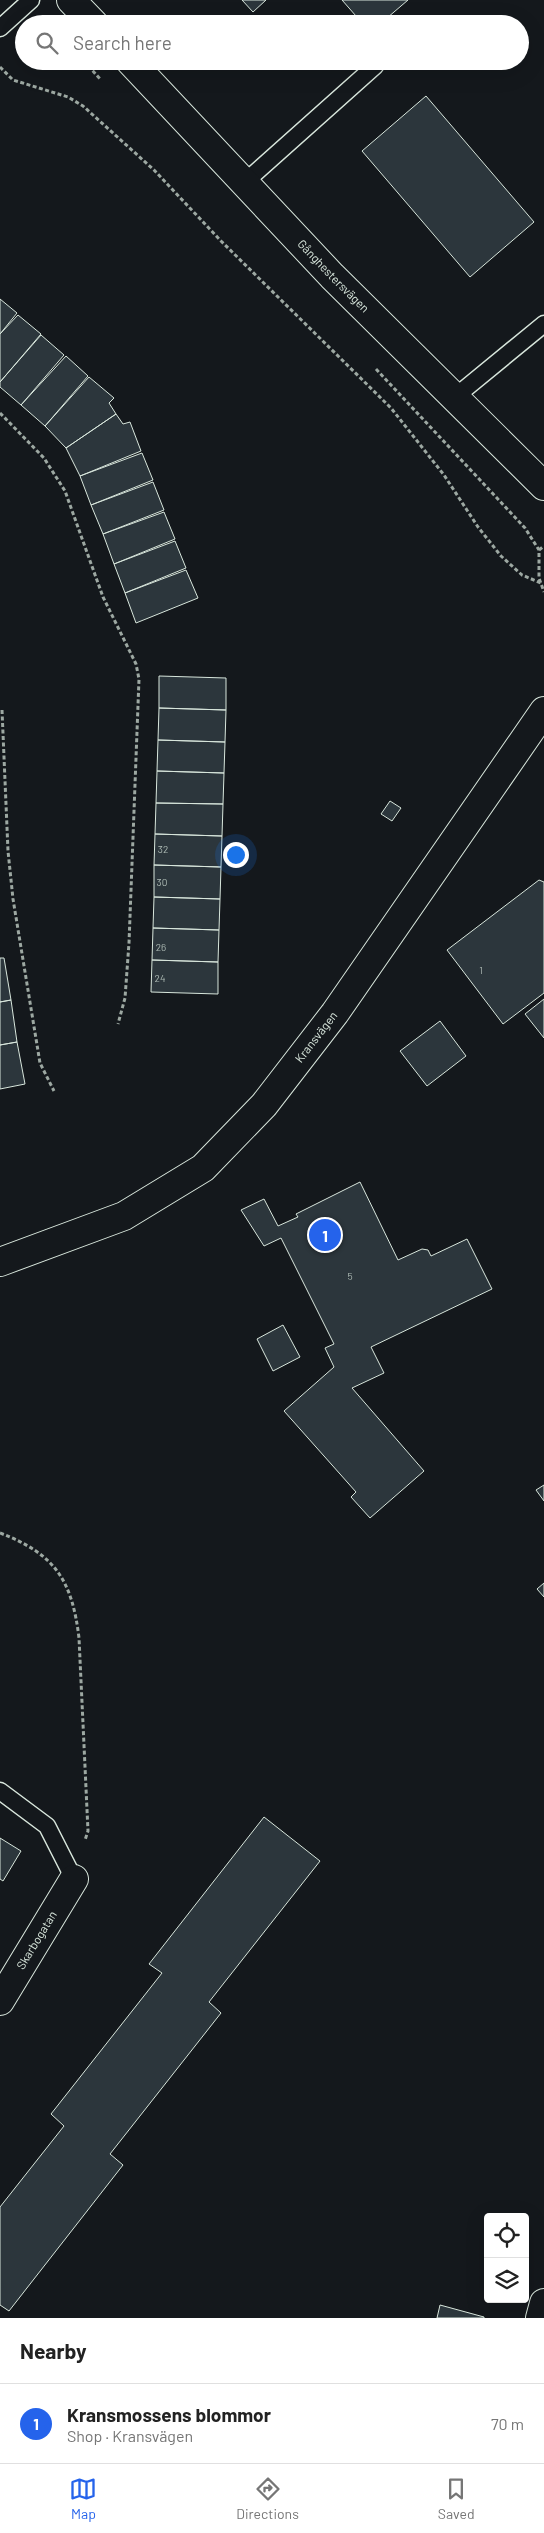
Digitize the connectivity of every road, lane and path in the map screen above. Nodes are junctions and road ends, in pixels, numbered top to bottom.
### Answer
1 (31, 0) edge
2 (71, 0) edge
3 (85, 15) edge
4 (0, 28) edge
5 (0, 67) edge
6 (139, 70) edge
7 (371, 70) edge
8 (245, 182) junction
9 (544, 324) edge
10 (455, 397) junction
11 (0, 413) edge
12 (544, 486) edge
13 (544, 546) edge
14 (539, 550) dead end
15 (541, 584) dead end
16 (2, 710) dead end
17 (544, 711) edge
18 (118, 1024) dead end
19 (54, 1091) dead end
20 (0, 1262) edge
21 (0, 1534) edge
22 (0, 1791) edge
23 (74, 1879) junction
24 (0, 2001) edge
25 (544, 2303) edge
26 (540, 2318) edge

1 - 4 lane
2 - 3 street
5 - 15 path
6 - 8 street, Gånghestersvägen
7 - 8 lane
8 - 10 street, Gånghestersvägen
9 - 10 lane
10 - 12 street, Gånghestersvägen
11 - 18 path
13 - 14 path
16 - 19 path
17 - 20 street, Kransvägen
21 - 23 path
22 - 23 lane
23 - 24 street, Skarbogatan
25 - 26 street

